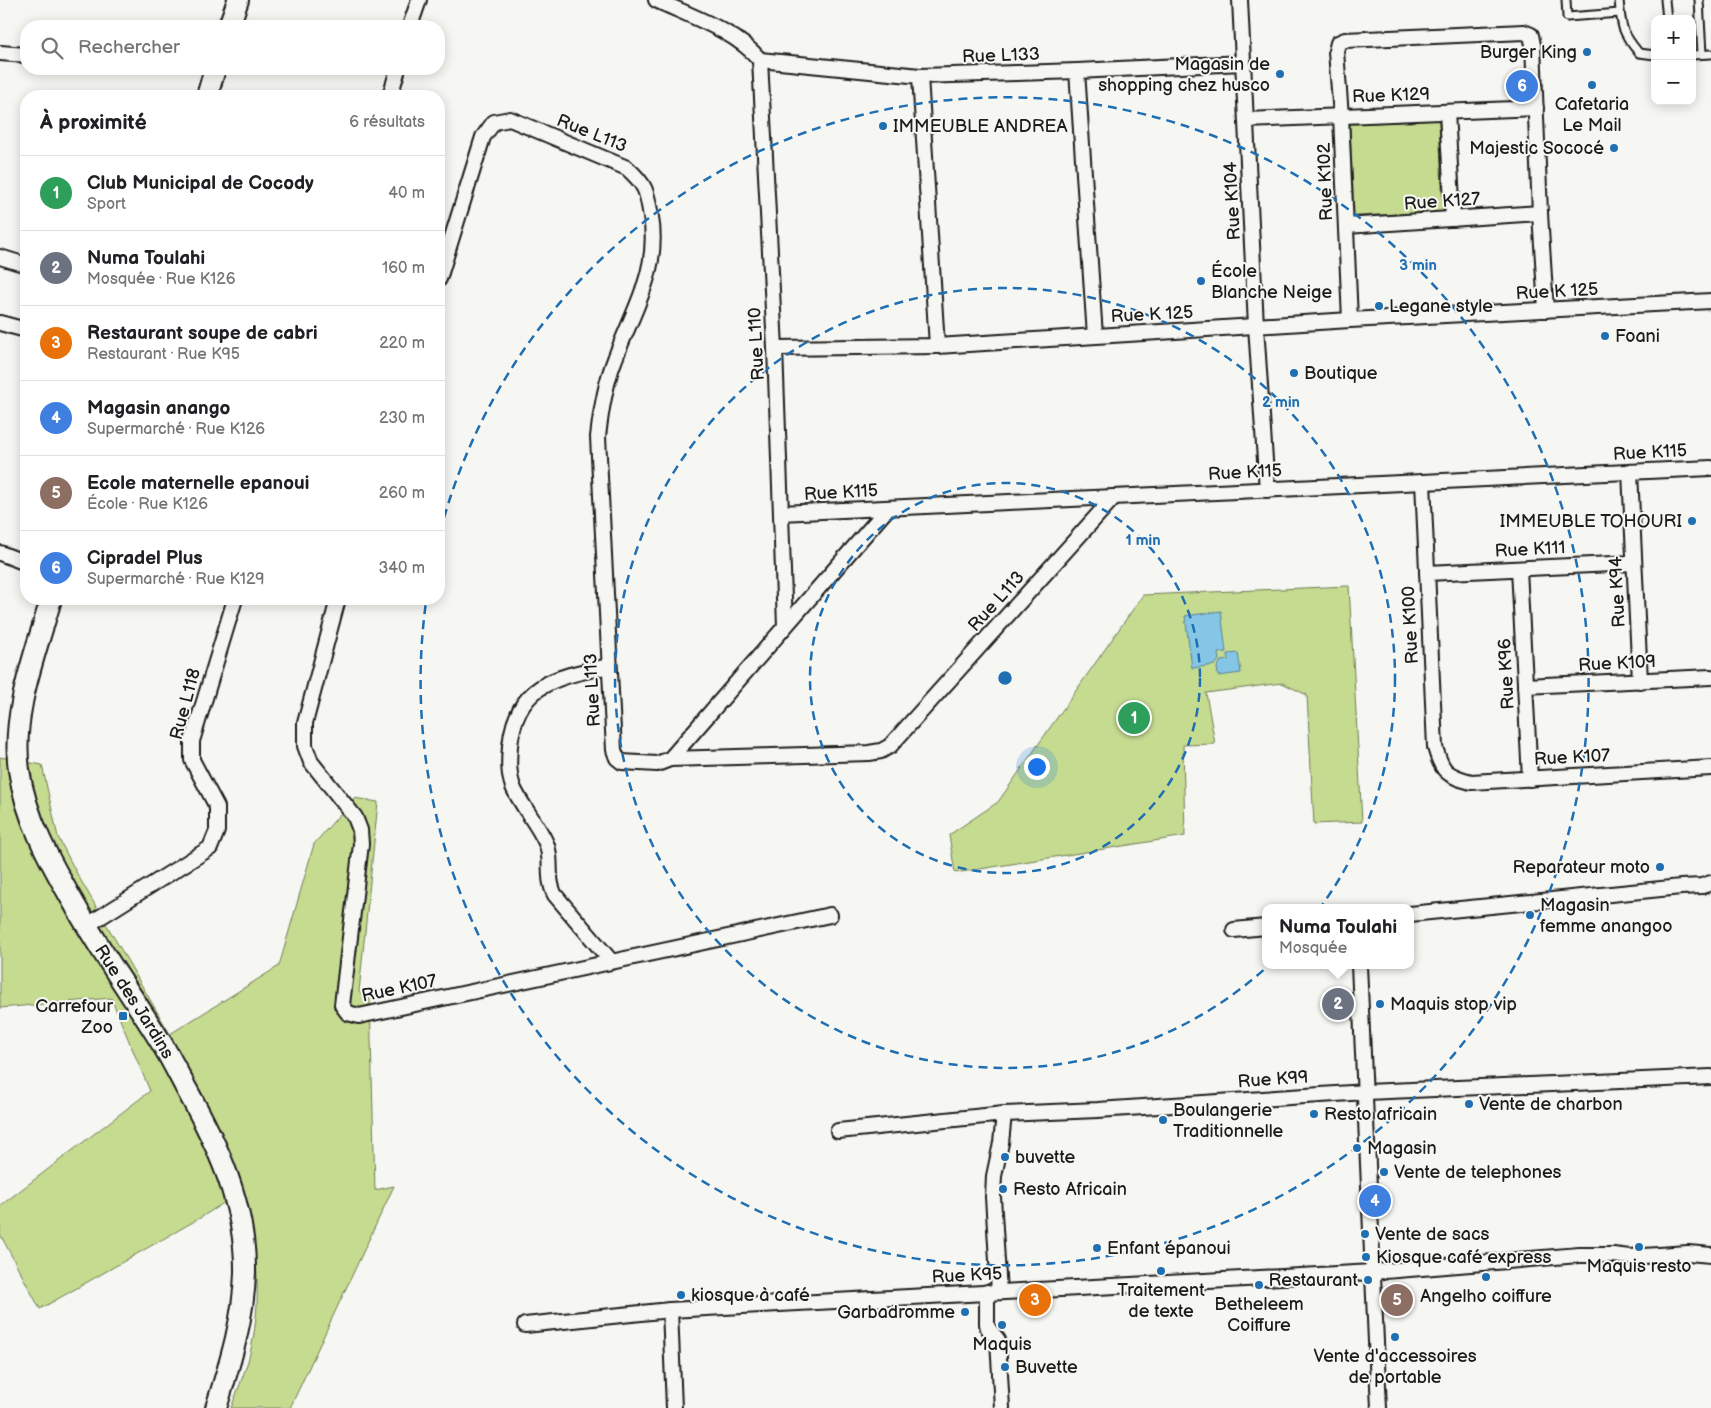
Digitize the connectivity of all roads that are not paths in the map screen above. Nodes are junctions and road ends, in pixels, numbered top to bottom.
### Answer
1 (238, 0) edge
2 (419, 0) edge
3 (656, 0) edge
4 (1240, 0) edge
5 (1566, 0) edge
6 (1619, 0) edge
7 (1665, 0) edge
8 (1699, 0) edge
9 (1620, 13) junction
10 (1667, 15) edge
11 (231, 20) edge
12 (412, 20) edge
13 (0, 53) edge
14 (1651, 54) edge
15 (1702, 54) junction
16 (1711, 54) edge
17 (20, 55) edge
18 (1696, 55) edge
19 (760, 60) junction
20 (1243, 63) junction
21 (1077, 71) junction
22 (213, 75) edge
23 (396, 75) edge
24 (920, 76) junction
25 (209, 90) edge
26 (392, 90) edge
27 (1536, 108) junction
28 (1447, 112) junction
29 (1341, 116) junction
30 (1246, 120) junction
31 (1540, 213) junction
32 (1453, 219) junction
33 (1346, 226) junction
34 (0, 257) edge
35 (445, 260) edge
36 (20, 263) edge
37 (1711, 302) edge
38 (1546, 310) junction
39 (1350, 320) junction
40 (0, 323) edge
41 (1256, 326) junction
42 (20, 328) edge
43 (1096, 336) junction
44 (937, 346) junction
45 (775, 348) junction
46 (1711, 468) edge
47 (1630, 472) junction
48 (1423, 482) junction
49 (1267, 490) junction
50 (1114, 497) junction
51 (888, 508) junction
52 (781, 513) junction
53 (0, 554) edge
54 (20, 561) edge
55 (1634, 563) junction
56 (1519, 568) junction
57 (1427, 573) junction
58 (49, 605) edge
59 (234, 605) edge
60 (336, 605) edge
61 (785, 626) junction
62 (609, 666) junction
63 (1711, 677) edge
64 (1640, 681) junction
65 (1525, 686) junction
66 (670, 759) junction
67 (1440, 765) joint
68 (1711, 768) edge
69 (1530, 778) junction
70 (1711, 883) edge
71 (1414, 914) edge
72 (830, 915) dead end
73 (86, 926) junction
74 (1262, 927) edge
75 (1234, 930) dead end
76 (611, 961) junction
77 (1359, 969) edge
78 (1711, 1077) edge
79 (1366, 1092) junction
80 (1004, 1114) junction
81 (838, 1131) dead end
82 (1711, 1255) edge
83 (1373, 1272) junction
84 (993, 1292) junction
85 (670, 1310) junction
86 (526, 1325) dead end
87 (216, 1408) edge
88 (674, 1408) edge
89 (1002, 1408) edge
90 (1380, 1408) edge

1 - 11 main road
2 - 12 street
3 - 19 street
4 - 20 street, Rue K104
5 - 9 lane
6 - 9 lane
7 - 10 lane
8 - 15 lane
9 - 14 lane
13 - 17 street
15 - 16 lane
15 - 18 lane
19 - 24 street, Rue L133
19 - 45 street, Rue L110
20 - 21 street, Rue L133
20 - 30 street, Rue K104
21 - 24 street, Rue L133
21 - 43 street
22 - 25 main road
23 - 26 street
24 - 44 street
27 - 28 street, Rue K129
27 - 29 street, Rue K102
27 - 31 street
28 - 29 street, Rue K129
28 - 32 street
29 - 30 street, Rue K129
29 - 33 street, Rue K102
30 - 41 street, Rue K104
31 - 32 street, Rue K127
31 - 38 street
32 - 33 street, Rue K127
33 - 39 street, Rue K102
34 - 36 street
35 - 62 street, Rue L113
37 - 38 street, Rue K 125
38 - 39 street, Rue K 125
39 - 41 street, Rue K 125
40 - 42 street
41 - 43 street, Rue K 125
41 - 49 street, Rue K104
43 - 44 street, Rue K 125
44 - 45 street, Rue K 125
45 - 52 street, Rue L110
46 - 47 street, Rue K115
47 - 48 street, Rue K115
47 - 55 street, Rue K94
48 - 49 street, Rue K115
48 - 57 street, Rue K100
49 - 50 street, Rue K115
50 - 51 street, Rue K115
50 - 66 street, Rue L113
51 - 52 street, Rue K115
51 - 61 street
52 - 61 street, Rue L110
53 - 54 street
55 - 56 street, Rue K111
55 - 64 street, Rue K94
56 - 57 street, Rue K111
56 - 65 street, Rue K96
57 - 67 street, Rue K100
58 - 73 main road, Rue des Jardins
59 - 73 street, Rue L118
60 - 76 street, Rue K107
61 - 66 street
62 - 66 street, Rue L113
62 - 76 street
63 - 64 street, Rue K109
64 - 65 street, Rue K109
65 - 69 street, Rue K96
67 - 69 street, Rue K107
68 - 69 street, Rue K107
70 - 71 street
72 - 76 street, Rue K107
73 - 87 main road, Rue des Jardins
74 - 75 street
77 - 79 street
78 - 79 street, Rue K99
79 - 80 street, Rue K99
79 - 83 street
80 - 81 street, Rue K99
80 - 84 street
82 - 83 street, Rue K95
83 - 84 street, Rue K95
83 - 90 street
84 - 85 street, Rue K95
84 - 89 street
85 - 86 street, Rue K95
85 - 88 street

